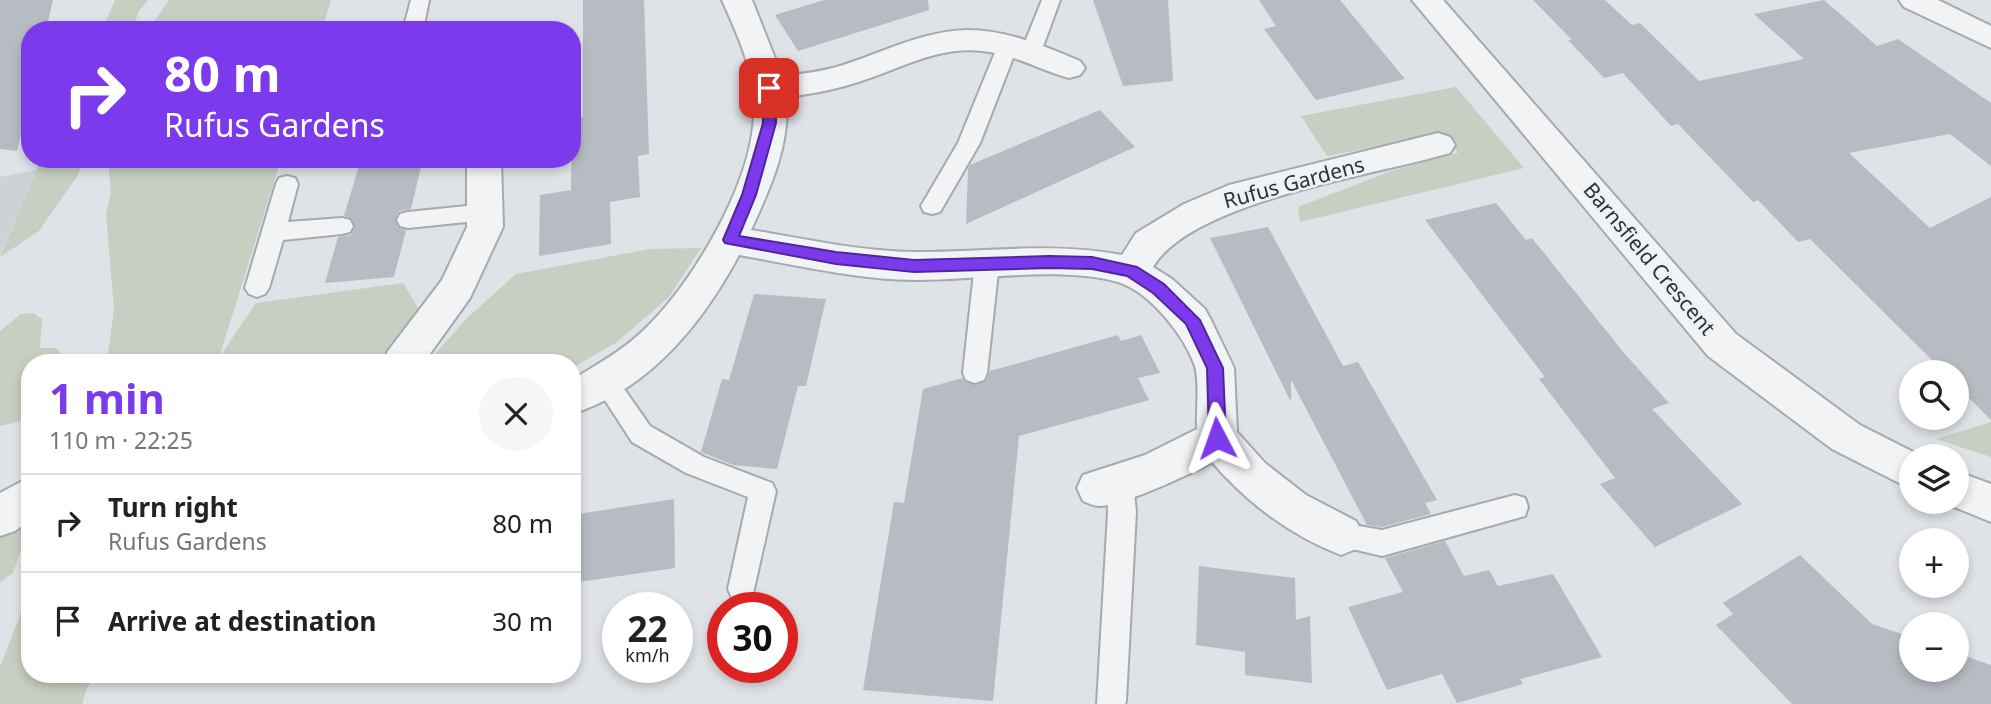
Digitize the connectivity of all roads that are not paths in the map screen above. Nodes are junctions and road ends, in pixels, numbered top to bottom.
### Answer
1 (420, 0) edge
2 (737, 0) edge
3 (1051, 0) edge
4 (1427, 0) edge
5 (1914, 0) edge
6 (415, 21) edge
7 (1991, 38) edge
8 (1020, 49) junction
9 (1069, 68) dead end
10 (769, 88) junction
11 (1438, 145) dead end
12 (484, 168) edge
13 (288, 184) dead end
14 (933, 206) dead end
15 (485, 212) junction
16 (408, 220) dead end
17 (342, 226) dead end
18 (274, 232) junction
19 (730, 240) junction
20 (987, 263) junction
21 (1131, 271) junction
22 (257, 288) dead end
23 (408, 354) edge
24 (975, 373) dead end
25 (588, 389) edge
26 (1217, 438) junction
27 (1899, 465) edge
28 (1109, 485) joint
29 (1969, 494) edge
30 (1991, 503) edge
31 (1515, 507) dead end
32 (1341, 534) joint
33 (742, 589) dead end
34 (1111, 701) dead end

1 - 6 lane
2 - 10 street
3 - 8 lane
4 - 27 street, Barnsfield Crescent
5 - 7 street
8 - 9 street
8 - 10 street
8 - 14 lane
10 - 19 street
11 - 21 street, Rufus Gardens
12 - 15 street
13 - 18 lane
15 - 16 lane
15 - 23 street
17 - 18 lane
18 - 22 lane
19 - 20 street
19 - 25 street
20 - 21 street
20 - 24 lane
21 - 26 street
25 - 33 lane
26 - 28 street
26 - 32 street
28 - 34 lane
29 - 30 street
31 - 32 lane

